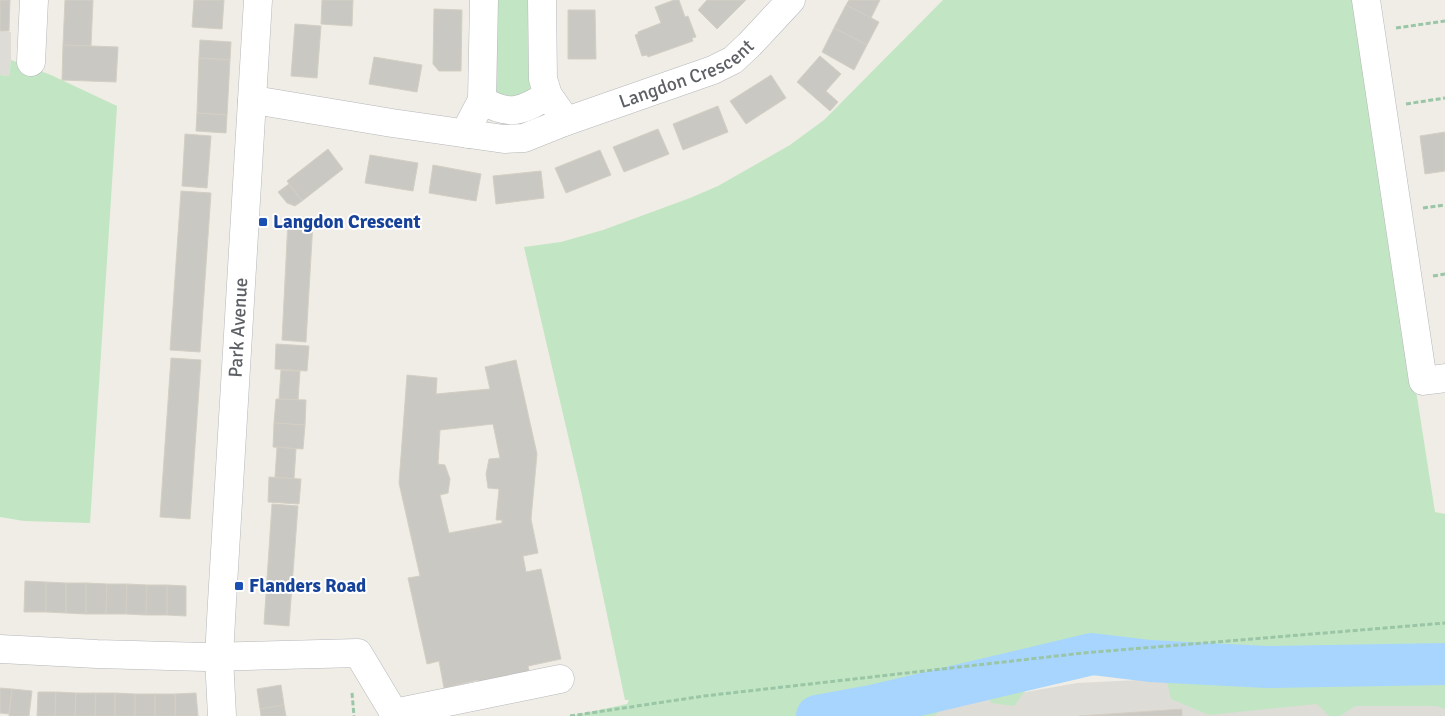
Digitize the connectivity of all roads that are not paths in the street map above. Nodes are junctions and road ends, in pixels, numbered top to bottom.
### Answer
1 (34, 0) edge
2 (258, 0) edge
3 (484, 0) edge
4 (542, 0) edge
5 (791, 0) edge
6 (1366, 0) edge
7 (31, 62) dead end
8 (548, 95) junction
9 (482, 100) junction
10 (252, 101) junction
11 (564, 122) junction
12 (468, 134) junction
13 (1445, 378) edge
14 (0, 649) edge
15 (220, 657) junction
16 (560, 679) dead end
17 (222, 716) edge

1 - 7 street
2 - 10 street, Park Avenue
3 - 9 street
4 - 8 street
5 - 11 street, Langdon Crescent
6 - 13 street
8 - 9 street
8 - 11 street
9 - 12 street
10 - 12 street, Langdon Crescent
10 - 15 street, Park Avenue
11 - 12 street, Langdon Crescent
14 - 15 street
15 - 16 street
15 - 17 street, Park Avenue

